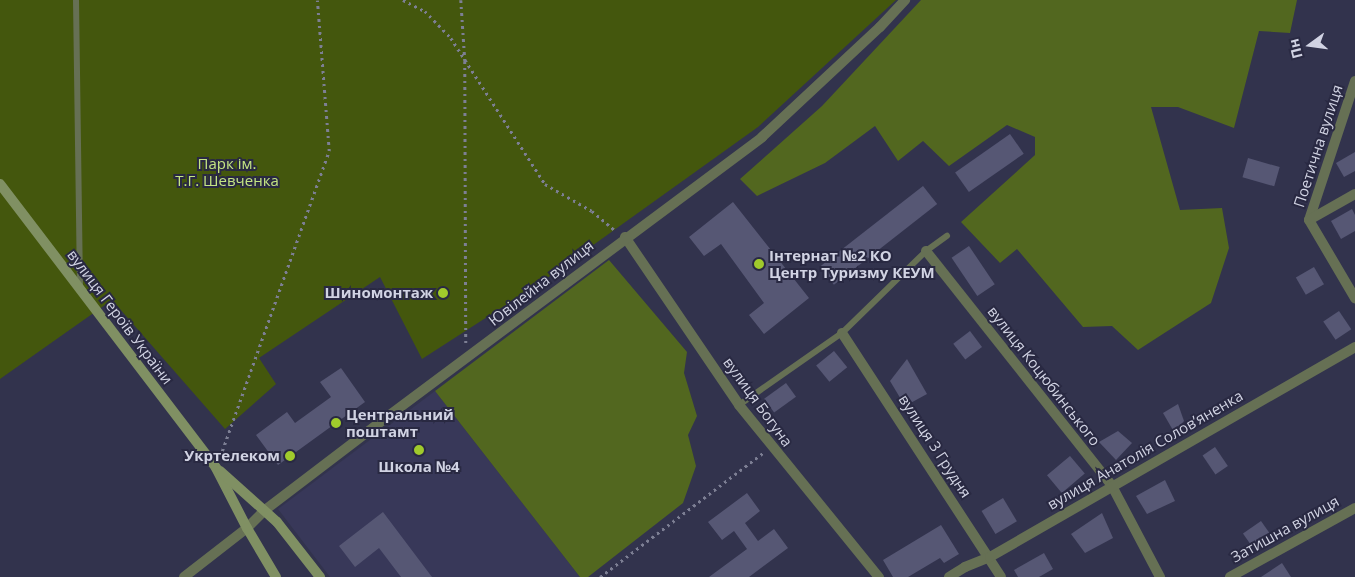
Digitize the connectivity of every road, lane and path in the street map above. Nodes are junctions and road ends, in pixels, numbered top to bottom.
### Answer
1 (76, 0) edge
2 (317, 0) edge
3 (403, 0) edge
4 (461, 0) edge
5 (905, 0) edge
6 (466, 61) junction
7 (1355, 81) edge
8 (0, 184) edge
9 (1355, 194) edge
10 (1309, 220) junction
11 (947, 236) dead end
12 (625, 238) junction
13 (926, 251) junction
14 (80, 288) junction
15 (1355, 298) edge
16 (842, 332) junction
17 (1355, 347) edge
18 (466, 358) junction
19 (740, 405) junction
20 (771, 447) junction
21 (216, 468) junction
22 (1112, 486) junction
23 (1355, 508) edge
24 (265, 510) junction
25 (247, 528) junction
26 (990, 557) junction
27 (184, 577) edge
28 (276, 577) edge
29 (320, 577) edge
30 (600, 577) edge
31 (879, 577) edge
32 (949, 577) edge
33 (1002, 577) edge
34 (1160, 577) edge
35 (1230, 577) edge

1 - 14 lane
2 - 21 path
3 - 6 path
4 - 6 path
5 - 12 street, Ювілейна вулиця
6 - 12 path
6 - 18 path
7 - 10 street, Поетична вулиця
8 - 14 main road, вулиця Героїв України
9 - 10 street
10 - 15 street, Поетична вулиця
11 - 13 lane
12 - 18 street, Ювілейна вулиця
12 - 19 street, вулиця Богуна
13 - 16 lane
13 - 22 street, вулиця Коцюбинського
14 - 21 main road, вулиця Героїв України
16 - 19 lane
16 - 26 street, вулиця 3 Грудня
17 - 22 street, вулиця Анатолія Соловʼяненка
18 - 24 street, Ювілейна вулиця
19 - 20 street, вулиця Богуна
20 - 30 path
20 - 31 street, вулиця Богуна
21 - 24 main road, вулиця Героїв України
21 - 25 main road, вулиця Героїв України
22 - 26 street, вулиця Анатолія Соловʼяненка
22 - 34 street, вулиця Коцюбинського
23 - 35 street, Затишна вулиця
24 - 25 street, Ювілейна вулиця
24 - 29 main road, вулиця Героїв України
25 - 27 street, Ювілейна вулиця
25 - 28 main road, вулиця Героїв України
26 - 32 street, вулиця Анатолія Соловʼяненка
26 - 33 street, вулиця 3 Грудня

